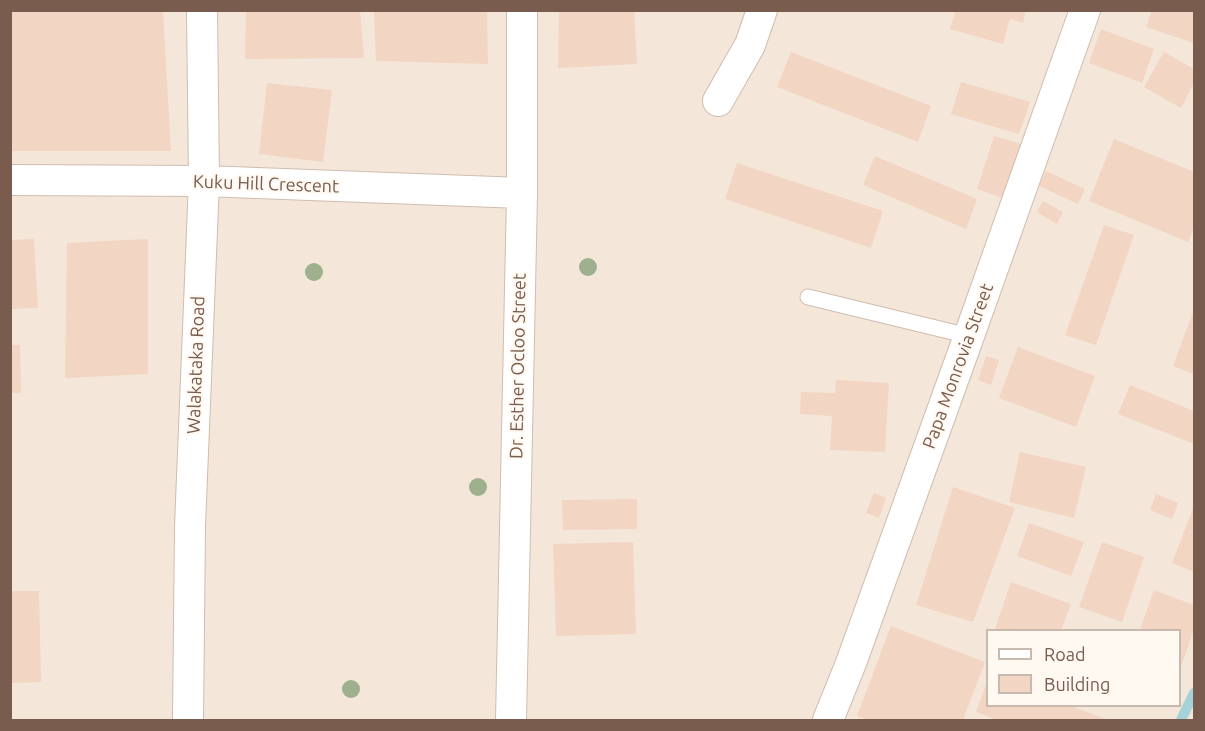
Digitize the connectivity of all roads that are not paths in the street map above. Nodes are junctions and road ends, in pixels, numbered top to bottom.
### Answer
1 (202, 10) edge
2 (522, 10) edge
3 (762, 10) edge
4 (1084, 10) edge
5 (718, 101) dead end
6 (10, 180) edge
7 (204, 181) junction
8 (522, 192) junction
9 (808, 297) dead end
10 (969, 336) junction
11 (188, 720) edge
12 (511, 720) edge
13 (828, 720) edge

1 - 7 street, Walakataka Road
2 - 8 street, Dr. Esther Ocloo Street
3 - 5 street
4 - 10 street, Papa Monrovia Street
6 - 7 street, Kuku Hill Crescent
7 - 8 street, Kuku Hill Crescent
7 - 11 street, Walakataka Road
8 - 12 street, Dr. Esther Ocloo Street
9 - 10 lane
10 - 13 street, Papa Monrovia Street

